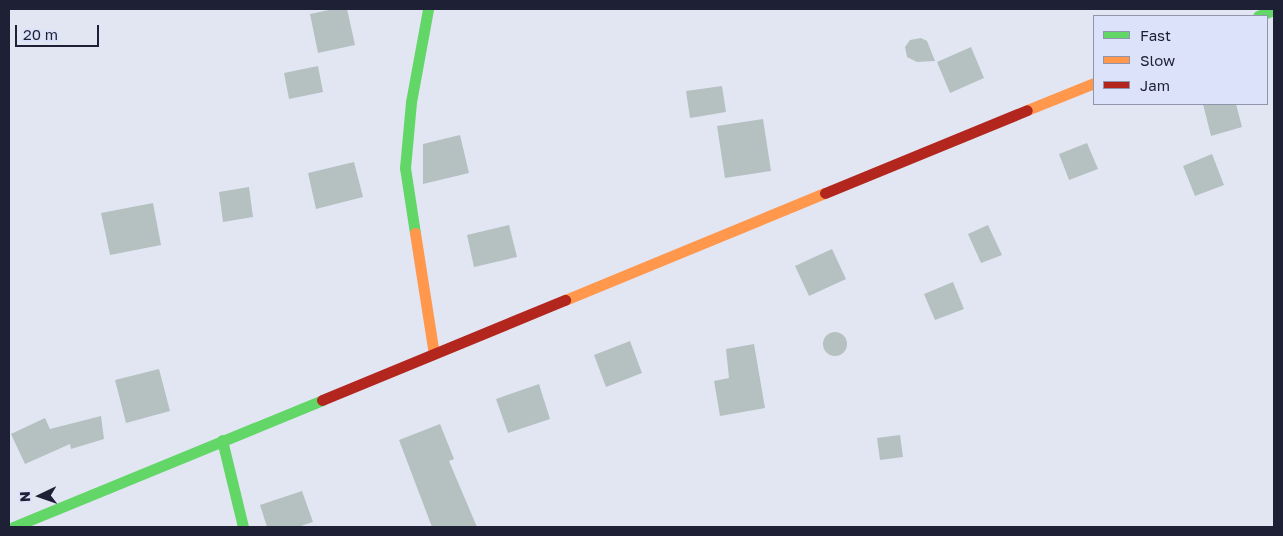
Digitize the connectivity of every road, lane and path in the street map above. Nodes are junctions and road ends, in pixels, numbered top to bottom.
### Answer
1 (428, 9) edge
2 (1274, 10) edge
3 (1261, 15) edge
4 (1093, 83) edge
5 (434, 354) junction
6 (222, 440) junction
7 (13, 527) edge
8 (244, 527) edge

1 - 5 main road
2 - 3 main road
4 - 5 main road
5 - 6 main road
6 - 7 main road
6 - 8 main road

